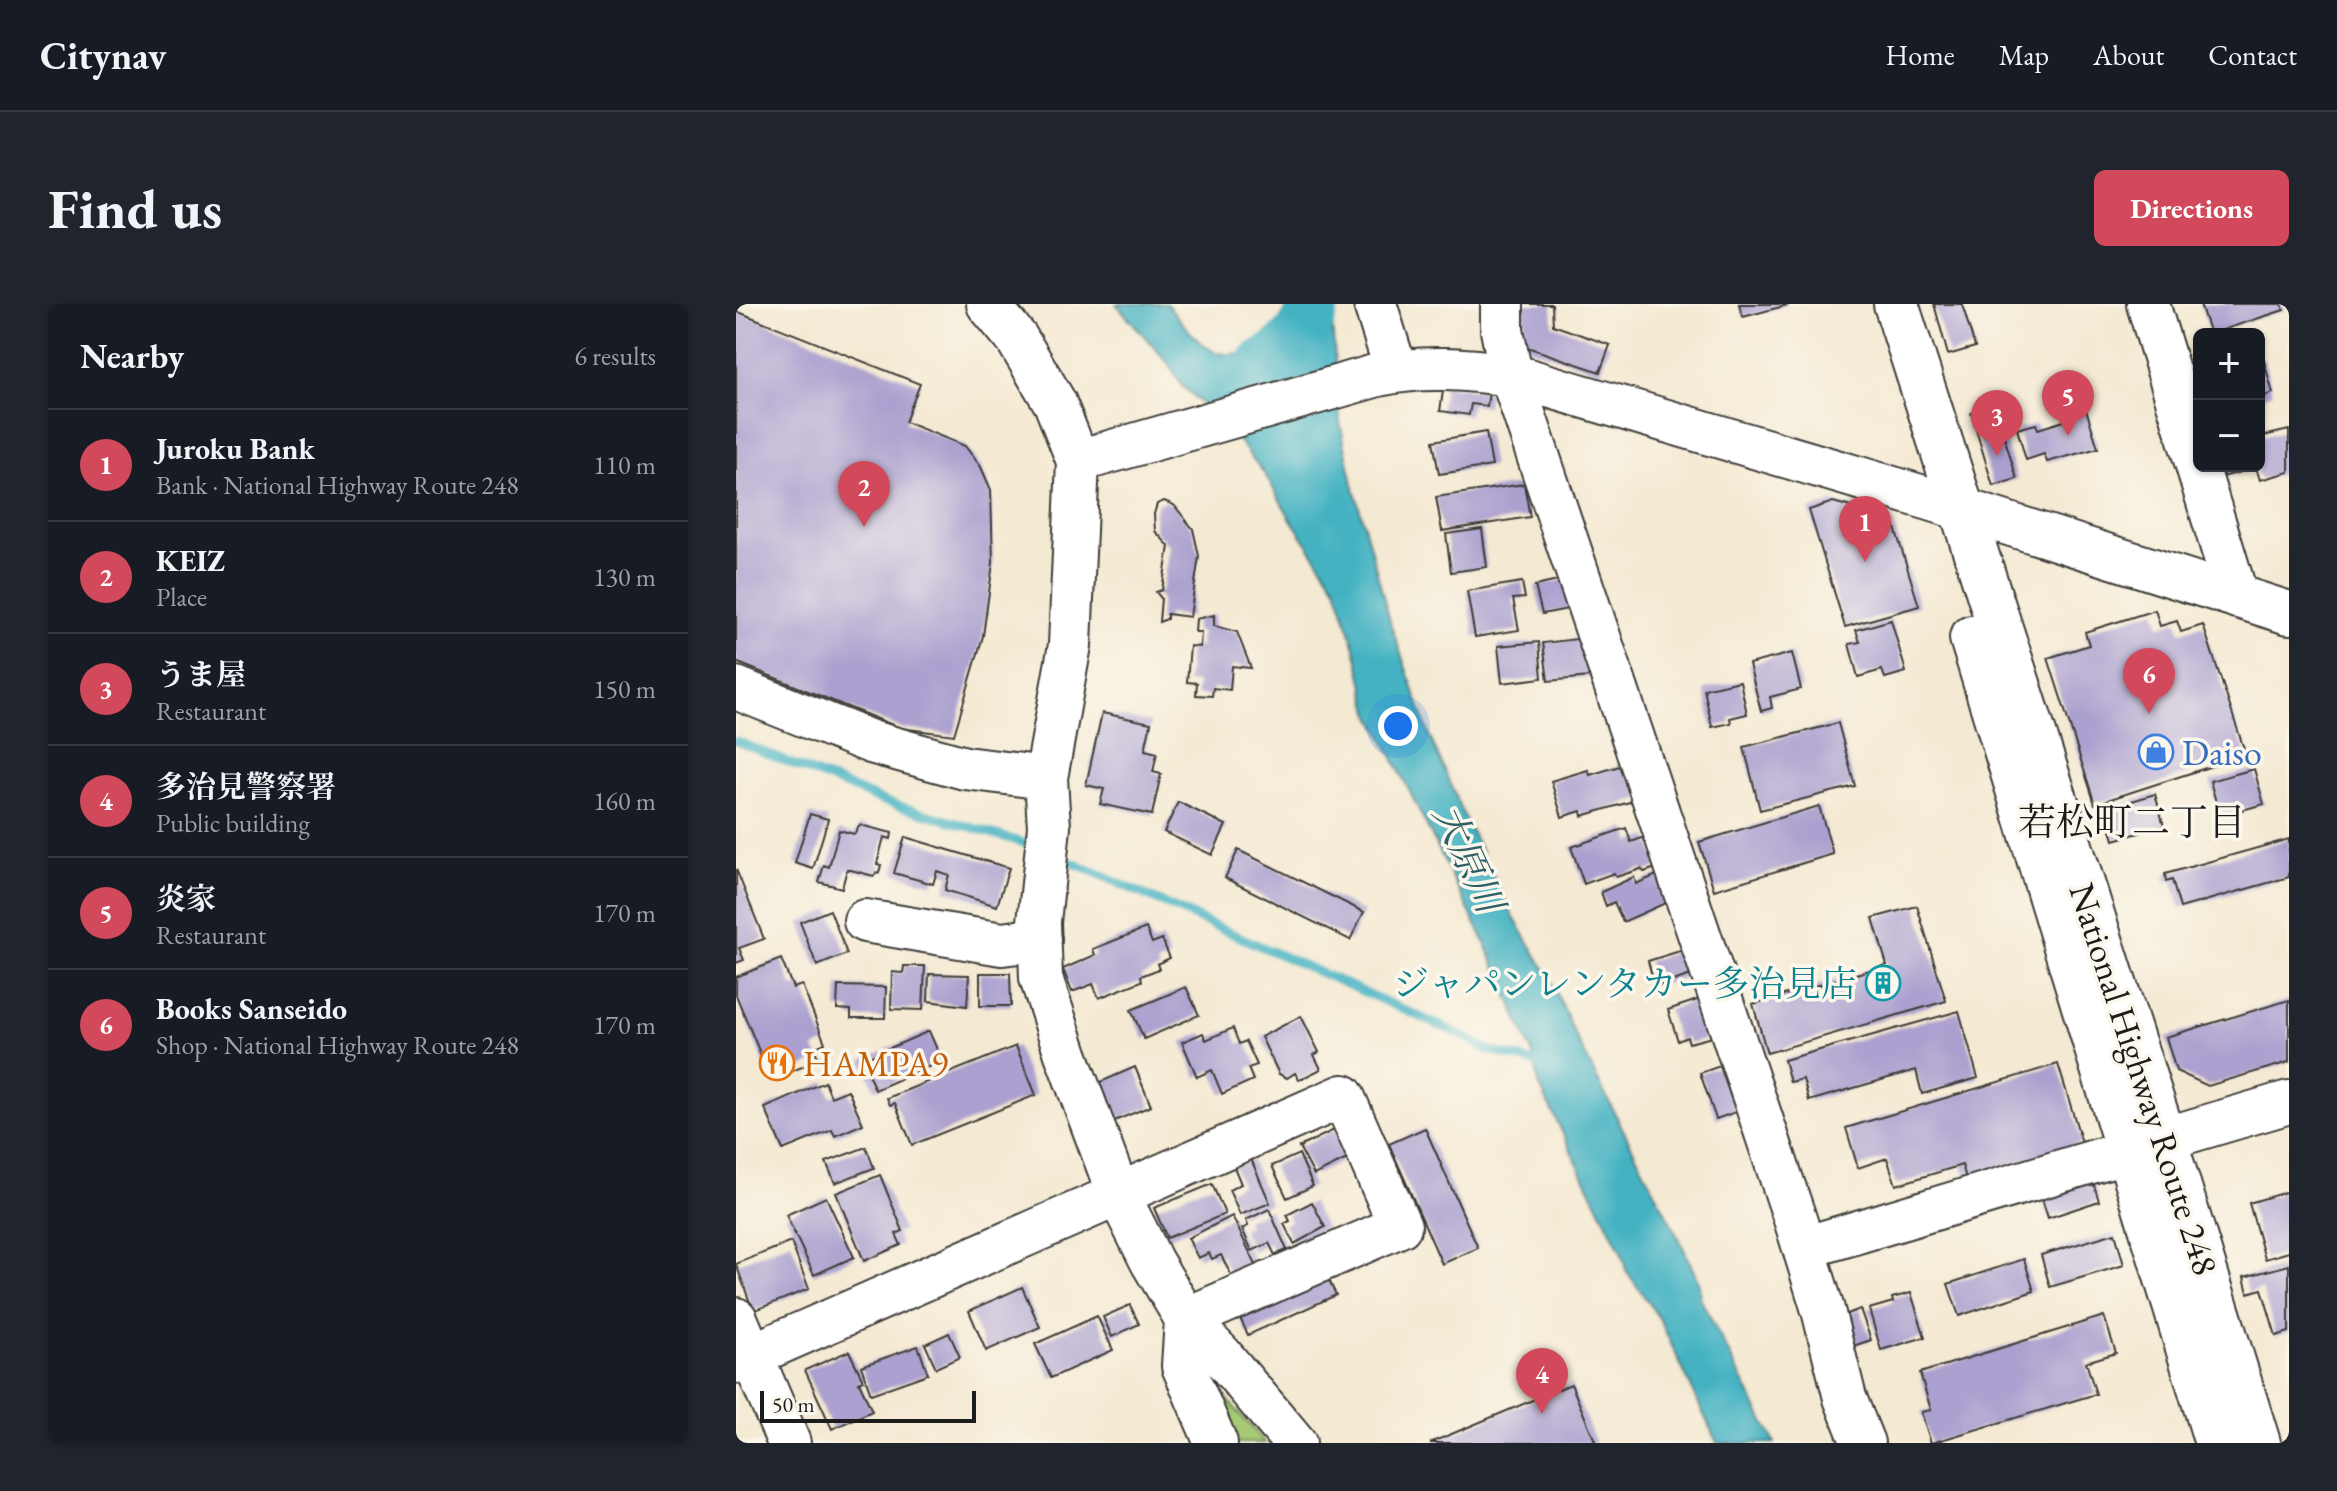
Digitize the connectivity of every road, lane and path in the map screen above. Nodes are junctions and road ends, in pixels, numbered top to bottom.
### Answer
1 (988, 304) edge
2 (1375, 304) edge
3 (1502, 304) edge
4 (1867, 304) edge
5 (1896, 304) edge
6 (2148, 304) edge
7 (1387, 373) junction
8 (1511, 375) junction
9 (1078, 461) junction
10 (1946, 504) junction
11 (2237, 597) junction
12 (2289, 613) edge
13 (736, 688) edge
14 (1046, 778) junction
15 (865, 921) dead end
16 (1040, 939) junction
17 (2289, 1102) edge
18 (2146, 1145) junction
19 (1119, 1196) junction
20 (1804, 1248) junction
21 (1186, 1319) junction
22 (741, 1345) edge
23 (789, 1443) edge
24 (1216, 1443) edge
25 (1295, 1443) edge
26 (1863, 1443) edge
27 (2217, 1443) edge
28 (2258, 1443) edge

1 - 9 street
2 - 7 street
3 - 8 street
4 - 10 highway, National Highway Route 248
5 - 10 highway, National Highway Route 248
6 - 11 street
7 - 8 street
7 - 9 street
8 - 10 street
8 - 20 street
9 - 14 street
10 - 11 street
10 - 18 highway, National Highway Route 248
11 - 12 street
13 - 14 street
14 - 16 street
15 - 16 street
16 - 19 street
17 - 18 street
18 - 20 street
18 - 27 highway, National Highway Route 248
18 - 28 highway, National Highway Route 248
19 - 21 street
19 - 21 street
19 - 22 street
20 - 26 street
21 - 24 street
21 - 25 street
22 - 23 street

